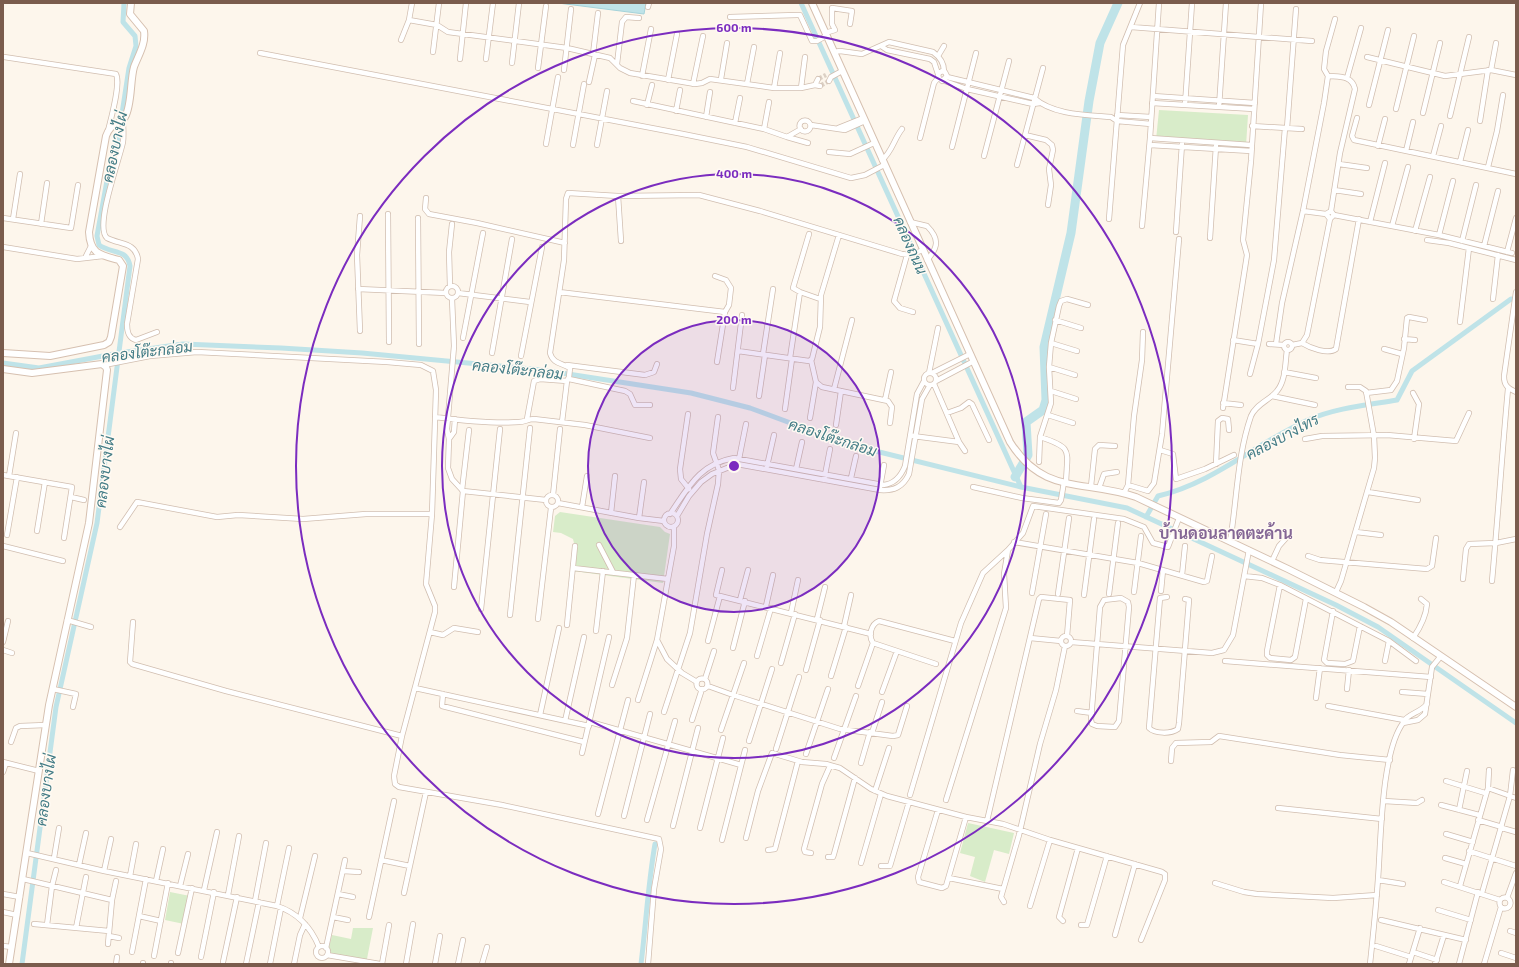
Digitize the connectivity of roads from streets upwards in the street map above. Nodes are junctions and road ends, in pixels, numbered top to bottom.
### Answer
1 (131, 3) edge
2 (412, 3) edge
3 (439, 3) edge
4 (466, 3) edge
5 (493, 3) edge
6 (519, 3) edge
7 (812, 3) edge
8 (834, 3) edge
9 (1140, 3) edge
10 (1159, 3) edge
11 (1192, 3) edge
12 (1226, 3) edge
13 (1261, 3) edge
14 (546, 6) dead end
15 (832, 8) junction
16 (571, 9) dead end
17 (1296, 9) dead end
18 (598, 13) dead end
19 (730, 17) dead end
20 (639, 18) dead end
21 (1335, 19) dead end
22 (409, 20) junction
23 (850, 24) dead end
24 (437, 25) junction
25 (1131, 27) junction
26 (1361, 28) dead end
27 (651, 29) dead end
28 (1157, 29) junction
29 (1388, 30) dead end
30 (1191, 32) junction
31 (463, 34) junction
32 (677, 34) dead end
33 (1224, 34) junction
34 (825, 35) junction
35 (703, 36) dead end
36 (1414, 36) dead end
37 (488, 37) junction
38 (1259, 37) junction
39 (1469, 37) dead end
40 (401, 40) dead end
41 (1294, 40) junction
42 (515, 41) junction
43 (1312, 41) dead end
44 (541, 43) junction
45 (727, 43) dead end
46 (1440, 43) dead end
47 (1496, 43) dead end
48 (881, 46) junction
49 (944, 46) dead end
50 (754, 47) dead end
51 (567, 48) junction
52 (433, 52) dead end
53 (834, 52) junction
54 (260, 53) dead end
55 (780, 53) dead end
56 (976, 53) dead end
57 (594, 54) junction
58 (938, 56) junction
59 (4, 57) dead end
60 (805, 57) dead end
61 (1367, 57) dead end
62 (460, 59) dead end
63 (486, 59) dead end
64 (1381, 60) junction
65 (1009, 61) dead end
66 (512, 63) dead end
67 (617, 64) junction
68 (1407, 67) junction
69 (538, 68) dead end
70 (1043, 68) dead end
71 (564, 70) dead end
72 (1489, 70) junction
73 (841, 72) junction
74 (1433, 74) junction
75 (1461, 74) junction
76 (1516, 75) edge
77 (642, 76) junction
78 (1328, 76) junction
79 (558, 77) dead end
80 (830, 77) tunnel mouth
81 (941, 78) junction
82 (1348, 78) junction
83 (721, 79) junction
84 (818, 79) tunnel mouth
85 (668, 80) junction
86 (589, 82) dead end
87 (969, 82) junction
88 (584, 84) dead end
89 (693, 84) junction
90 (747, 84) junction
91 (652, 85) dead end
92 (774, 88) junction
93 (801, 88) junction
94 (967, 89) junction
95 (680, 90) dead end
96 (1002, 90) junction
97 (607, 91) dead end
98 (710, 92) dead end
99 (1502, 94) dead end
100 (1000, 96) junction
101 (1153, 96) junction
102 (740, 98) dead end
103 (1034, 98) junction
104 (1185, 98) junction
105 (633, 101) dead end
106 (1219, 101) junction
107 (770, 102) dead end
108 (1040, 103) junction
109 (1152, 103) junction
110 (1255, 103) junction
111 (1033, 104) junction
112 (647, 105) junction
113 (1185, 105) junction
114 (1369, 105) dead end
115 (1219, 107) junction
116 (552, 108) junction
117 (1254, 109) junction
118 (1396, 109) dead end
119 (676, 111) junction
120 (1423, 113) dead end
121 (579, 114) junction
122 (1118, 115) junction
123 (1450, 116) dead end
124 (706, 117) junction
125 (1152, 117) junction
126 (602, 118) junction
127 (1112, 118) junction
128 (1357, 118) dead end
129 (1385, 119) dead end
130 (862, 120) junction
131 (120, 121) junction
132 (1117, 121) junction
133 (1480, 121) dead end
134 (1413, 122) dead end
135 (735, 123) junction
136 (1151, 124) junction
137 (811, 125) junction
138 (1252, 126) junction
139 (1441, 126) dead end
140 (1286, 128) junction
141 (764, 129) junction
142 (801, 129) junction
143 (902, 129) dead end
144 (1302, 129) dead end
145 (108, 130) junction
146 (1468, 130) dead end
147 (1025, 135) junction
148 (787, 137) junction
149 (920, 138) dead end
150 (1150, 138) junction
151 (1183, 140) junction
152 (1216, 142) junction
153 (808, 143) dead end
154 (873, 143) junction
155 (546, 144) dead end
156 (573, 144) dead end
157 (597, 145) dead end
158 (1150, 145) junction
159 (1252, 145) junction
160 (1378, 146) junction
161 (952, 147) dead end
162 (1182, 147) junction
163 (1216, 149) junction
164 (1251, 151) junction
165 (1406, 151) junction
166 (829, 152) dead end
167 (984, 156) dead end
168 (1433, 156) junction
169 (1460, 162) junction
170 (1385, 163) dead end
171 (882, 164) junction
172 (1339, 164) junction
173 (1017, 165) dead end
174 (1367, 168) dead end
175 (1408, 168) dead end
176 (1488, 168) junction
177 (1516, 173) edge
178 (20, 174) dead end
179 (1430, 177) dead end
180 (1453, 181) dead end
181 (47, 183) dead end
182 (78, 185) dead end
183 (1476, 185) dead end
184 (1334, 190) junction
185 (1498, 191) dead end
186 (1361, 194) dead end
187 (618, 196) junction
188 (426, 198) dead end
189 (1048, 205) dead end
190 (1303, 211) junction
191 (388, 214) dead end
192 (1330, 215) junction
193 (360, 216) dead end
194 (3, 218) edge
195 (418, 218) dead end
196 (1516, 218) edge
197 (1110, 219) dead end
198 (1358, 219) junction
199 (13, 220) junction
200 (910, 222) junction
201 (1370, 222) junction
202 (41, 224) junction
203 (452, 224) dead end
204 (1142, 226) dead end
205 (1392, 226) junction
206 (1416, 231) junction
207 (1176, 232) dead end
208 (483, 233) dead end
209 (809, 234) dead end
210 (839, 235) junction
211 (1439, 235) junction
212 (1210, 238) dead end
213 (512, 239) dead end
214 (1179, 239) dead end
215 (1427, 240) dead end
216 (621, 241) dead end
217 (1462, 241) junction
218 (565, 244) junction
219 (91, 246) junction
220 (1484, 246) junction
221 (3, 247) edge
222 (542, 247) dead end
223 (1469, 248) junction
224 (921, 251) junction
225 (1507, 252) junction
226 (1512, 253) dead end
227 (909, 255) junction
228 (1498, 255) junction
229 (103, 256) junction
230 (85, 258) junction
231 (927, 260) junction
232 (1516, 260) edge
233 (715, 276) dead end
234 (450, 286) junction
235 (358, 289) junction
236 (773, 289) dead end
237 (388, 291) junction
238 (419, 292) junction
239 (559, 292) junction
240 (800, 292) junction
241 (458, 293) junction
242 (1516, 293) edge
243 (446, 294) junction
244 (471, 294) junction
245 (500, 298) junction
246 (452, 299) junction
247 (820, 299) junction
248 (1493, 299) dead end
249 (530, 302) junction
250 (1088, 305) dead end
251 (725, 312) junction
252 (913, 312) dead end
253 (742, 315) dead end
254 (852, 320) dead end
255 (1055, 320) junction
256 (1425, 320) dead end
257 (1460, 322) dead end
258 (938, 328) dead end
259 (1081, 328) dead end
260 (360, 331) dead end
261 (157, 332) dead end
262 (1143, 332) dead end
263 (463, 338) dead end
264 (1404, 339) junction
265 (1233, 340) junction
266 (1415, 340) dead end
267 (389, 342) dead end
268 (1302, 342) junction
269 (1051, 343) junction
270 (419, 344) dead end
271 (1258, 344) junction
272 (1269, 344) dead end
273 (1276, 344) junction
274 (1284, 345) junction
275 (1292, 345) junction
276 (1384, 349) dead end
277 (1287, 350) junction
278 (738, 351) junction
279 (1077, 351) dead end
280 (492, 352) dead end
281 (3, 353) edge
282 (1402, 354) junction
283 (764, 355) junction
284 (968, 355) junction
285 (522, 356) dead end
286 (791, 358) junction
287 (811, 360) junction
288 (717, 362) dead end
289 (972, 362) junction
290 (107, 364) junction
291 (657, 364) dead end
292 (948, 364) junction
293 (565, 365) junction
294 (1050, 367) junction
295 (3, 369) edge
296 (891, 372) dead end
297 (952, 372) junction
298 (1284, 372) junction
299 (930, 373) junction
300 (1074, 374) dead end
301 (1250, 374) dead end
302 (1316, 378) dead end
303 (568, 379) junction
304 (924, 381) junction
305 (816, 382) junction
306 (934, 383) junction
307 (1348, 387) dead end
308 (733, 388) dead end
309 (834, 389) junction
310 (1508, 389) junction
311 (842, 391) junction
312 (1051, 391) junction
313 (1516, 392) edge
314 (1413, 393) dead end
315 (1367, 395) junction
316 (759, 396) dead end
317 (1272, 396) junction
318 (1076, 399) dead end
319 (885, 400) junction
320 (650, 405) dead end
321 (1240, 405) dead end
322 (1314, 405) dead end
323 (785, 409) dead end
324 (947, 413) junction
325 (688, 414) dead end
326 (1469, 414) dead end
327 (1048, 415) junction
328 (436, 417) junction
329 (447, 418) junction
330 (455, 418) junction
331 (718, 418) dead end
332 (810, 418) dead end
333 (528, 419) junction
334 (562, 422) junction
335 (890, 423) dead end
336 (1073, 423) dead end
337 (746, 424) dead end
338 (836, 425) dead end
339 (530, 428) dead end
340 (500, 429) dead end
341 (560, 429) dead end
342 (469, 430) dead end
343 (1229, 430) dead end
344 (16, 433) dead end
345 (774, 435) dead end
346 (913, 436) junction
347 (1374, 436) junction
348 (1040, 437) junction
349 (650, 438) dead end
350 (449, 439) junction
351 (1414, 439) junction
352 (989, 440) dead end
353 (1305, 440) dead end
354 (802, 442) dead end
355 (959, 442) junction
356 (1115, 446) dead end
357 (830, 449) dead end
358 (1160, 450) junction
359 (965, 451) dead end
360 (1234, 455) dead end
361 (856, 456) dead end
362 (739, 459) junction
363 (1039, 462) dead end
364 (716, 464) junction
365 (768, 464) junction
366 (1216, 464) junction
367 (884, 465) dead end
368 (908, 467) junction
369 (796, 469) junction
370 (719, 470) junction
371 (766, 470) junction
372 (1117, 472) dead end
373 (825, 474) junction
374 (3, 475) edge
375 (9, 476) junction
376 (587, 476) dead end
377 (616, 476) dead end
378 (17, 477) junction
379 (851, 478) junction
380 (824, 480) junction
381 (46, 482) junction
382 (644, 482) dead end
383 (1065, 482) junction
384 (881, 484) junction
385 (1128, 485) junction
386 (1091, 486) junction
387 (687, 487) junction
388 (973, 487) dead end
389 (1099, 488) junction
390 (463, 490) junction
391 (880, 490) junction
392 (692, 492) junction
393 (1368, 492) junction
394 (493, 493) junction
395 (1124, 493) junction
396 (553, 495) junction
397 (71, 497) junction
398 (523, 497) junction
399 (84, 500) dead end
400 (546, 500) junction
401 (1418, 500) dead end
402 (558, 503) junction
403 (582, 507) junction
404 (551, 508) junction
405 (611, 513) junction
406 (432, 514) junction
407 (670, 514) junction
408 (1046, 514) dead end
409 (677, 516) junction
410 (639, 518) junction
411 (1069, 518) dead end
412 (1094, 519) dead end
413 (1179, 519) junction
414 (664, 520) junction
415 (1118, 523) dead end
416 (120, 527) dead end
417 (674, 527) junction
418 (37, 530) dead end
419 (1356, 532) junction
420 (7, 535) dead end
421 (1381, 535) dead end
422 (1141, 536) dead end
423 (1287, 537) dead end
424 (64, 538) dead end
425 (1436, 538) dead end
426 (1516, 539) edge
427 (1014, 542) junction
428 (1230, 542) junction
429 (1496, 543) junction
430 (599, 544) dead end
431 (3, 546) edge
432 (575, 546) dead end
433 (1185, 546) dead end
434 (1040, 548) junction
435 (1008, 550) junction
436 (1064, 551) junction
437 (1248, 553) junction
438 (1089, 556) junction
439 (1212, 556) dead end
440 (1308, 556) dead end
441 (1113, 559) junction
442 (63, 561) dead end
443 (1272, 561) junction
444 (1138, 563) junction
445 (1346, 563) junction
446 (573, 568) junction
447 (722, 570) dead end
448 (748, 570) dead end
449 (1163, 570) junction
450 (603, 571) junction
451 (613, 572) junction
452 (634, 575) junction
453 (773, 575) dead end
454 (1182, 576) junction
455 (1244, 576) junction
456 (668, 579) junction
457 (1463, 579) dead end
458 (798, 580) dead end
459 (1492, 581) dead end
460 (1280, 585) junction
461 (454, 587) dead end
462 (825, 587) dead end
463 (1161, 591) dead end
464 (1134, 592) dead end
465 (1336, 592) junction
466 (1032, 593) dead end
467 (1058, 594) dead end
468 (1109, 594) dead end
469 (1084, 595) dead end
470 (720, 596) junction
471 (852, 596) dead end
472 (1167, 597) dead end
473 (1186, 599) dead end
474 (1306, 599) junction
475 (1421, 599) dead end
476 (743, 601) junction
477 (768, 607) junction
478 (481, 609) dead end
479 (1333, 611) junction
480 (793, 613) junction
481 (510, 615) dead end
482 (538, 619) dead end
483 (819, 620) junction
484 (8, 621) dead end
485 (72, 621) junction
486 (133, 622) dead end
487 (567, 625) dead end
488 (91, 626) dead end
489 (1360, 626) junction
490 (845, 627) junction
491 (559, 628) dead end
492 (596, 631) dead end
493 (478, 632) dead end
494 (432, 633) junction
495 (871, 634) junction
496 (1067, 636) junction
497 (584, 637) dead end
498 (609, 637) dead end
499 (1030, 638) junction
500 (1413, 638) junction
501 (657, 640) junction
502 (708, 641) dead end
503 (955, 641) junction
504 (1061, 641) junction
505 (1389, 641) junction
506 (3, 642) edge
507 (1071, 642) junction
508 (873, 643) junction
509 (1098, 644) junction
510 (1065, 646) junction
511 (1126, 647) junction
512 (733, 648) dead end
513 (1156, 649) junction
514 (3, 650) edge
515 (714, 651) dead end
516 (897, 651) junction
517 (1186, 651) junction
518 (12, 653) dead end
519 (757, 656) dead end
520 (1439, 657) junction
521 (1225, 661) dead end
522 (1385, 661) dead end
523 (1416, 661) dead end
524 (744, 663) dead end
525 (781, 663) dead end
526 (936, 664) dead end
527 (1320, 668) junction
528 (678, 669) junction
529 (772, 669) dead end
530 (806, 670) dead end
531 (1349, 670) junction
532 (831, 676) dead end
533 (799, 677) dead end
534 (1431, 677) junction
535 (705, 679) junction
536 (697, 682) junction
537 (612, 685) dead end
538 (708, 686) junction
539 (858, 686) dead end
540 (415, 688) junction
541 (54, 689) junction
542 (702, 689) junction
543 (828, 689) dead end
544 (1346, 689) dead end
545 (882, 692) dead end
546 (1402, 692) dead end
547 (443, 694) junction
548 (1428, 694) junction
549 (733, 695) junction
550 (856, 696) dead end
551 (1316, 698) dead end
552 (628, 700) dead end
553 (638, 700) dead end
554 (882, 702) dead end
555 (760, 704) junction
556 (908, 706) dead end
557 (1328, 706) dead end
558 (74, 707) dead end
559 (1516, 707) edge
560 (1076, 711) dead end
561 (664, 712) dead end
562 (788, 713) junction
563 (1092, 713) junction
564 (650, 714) dead end
565 (540, 715) junction
566 (692, 720) dead end
567 (566, 721) junction
568 (675, 721) dead end
569 (1404, 721) junction
570 (817, 722) junction
571 (589, 724) junction
572 (46, 725) junction
573 (698, 728) dead end
574 (721, 730) dead end
575 (845, 730) junction
576 (620, 731) junction
577 (871, 733) junction
578 (402, 736) junction
579 (644, 738) junction
580 (723, 738) dead end
581 (749, 741) dead end
582 (11, 742) dead end
583 (584, 742) junction
584 (668, 744) junction
585 (889, 748) dead end
586 (776, 749) dead end
587 (745, 750) dead end
588 (692, 751) junction
589 (582, 752) dead end
590 (806, 754) dead end
591 (717, 758) junction
592 (834, 758) dead end
593 (1390, 760) junction
594 (798, 761) junction
595 (1171, 761) dead end
596 (5, 762) edge
597 (861, 764) dead end
598 (741, 765) junction
599 (830, 766) junction
600 (1489, 770) dead end
601 (1513, 770) dead end
602 (3, 772) edge
603 (39, 772) junction
604 (1467, 772) dead end
605 (855, 778) junction
606 (1446, 781) dead end
607 (1465, 787) junction
608 (1488, 788) junction
609 (875, 791) junction
610 (426, 792) junction
611 (1485, 793) junction
612 (881, 794) junction
613 (910, 795) dead end
614 (1510, 796) junction
615 (1516, 798) edge
616 (946, 800) dead end
617 (1422, 800) dead end
618 (394, 801) dead end
619 (1384, 801) junction
620 (909, 802) junction
621 (1441, 804) dead end
622 (1278, 808) dead end
623 (938, 810) junction
624 (1459, 810) junction
625 (598, 814) dead end
626 (624, 816) dead end
627 (966, 817) junction
628 (1479, 818) junction
629 (1382, 819) junction
630 (647, 820) dead end
631 (987, 821) junction
632 (673, 826) dead end
633 (1502, 827) junction
634 (59, 828) dead end
635 (700, 828) dead end
636 (1020, 830) junction
637 (217, 832) dead end
638 (1516, 832) edge
639 (86, 833) dead end
640 (1446, 834) dead end
641 (239, 836) dead end
642 (746, 838) dead end
643 (111, 839) dead end
644 (722, 840) dead end
645 (1050, 840) junction
646 (1473, 842) junction
647 (266, 843) dead end
648 (136, 844) dead end
649 (289, 848) dead end
650 (1078, 848) junction
651 (163, 849) dead end
652 (768, 850) dead end
653 (1469, 851) junction
654 (29, 853) junction
655 (811, 853) dead end
656 (188, 854) dead end
657 (315, 856) dead end
658 (1107, 856) junction
659 (828, 857) dead end
660 (54, 858) junction
661 (1445, 858) dead end
662 (1492, 858) junction
663 (345, 860) dead end
664 (381, 860) junction
665 (861, 863) dead end
666 (1135, 864) junction
667 (1466, 864) junction
668 (79, 865) junction
669 (410, 866) junction
670 (881, 866) dead end
671 (1516, 866) edge
672 (56, 870) dead end
673 (104, 871) junction
674 (343, 871) junction
675 (359, 872) dead end
676 (1516, 873) edge
677 (130, 876) junction
678 (86, 877) dead end
679 (949, 878) junction
680 (146, 879) junction
681 (25, 880) junction
682 (1378, 880) junction
683 (116, 881) dead end
684 (156, 881) junction
685 (1444, 882) dead end
686 (168, 883) junction
687 (1215, 883) dead end
688 (1403, 884) dead end
689 (52, 886) junction
690 (180, 886) junction
691 (1460, 886) junction
692 (192, 888) junction
693 (1003, 889) junction
694 (204, 890) junction
695 (214, 892) junction
696 (1480, 892) junction
697 (82, 893) junction
698 (404, 893) dead end
699 (3, 894) edge
700 (338, 894) junction
701 (228, 895) junction
702 (1377, 895) junction
703 (20, 897) junction
704 (237, 897) junction
705 (353, 897) dead end
706 (112, 900) junction
707 (1500, 900) junction
708 (1509, 900) junction
709 (257, 901) junction
710 (1004, 902) dead end
711 (1516, 903) edge
712 (1030, 906) dead end
713 (279, 907) junction
714 (1501, 907) junction
715 (1438, 910) dead end
716 (3, 912) edge
717 (17, 915) junction
718 (139, 916) junction
719 (333, 917) junction
720 (369, 917) dead end
721 (300, 918) junction
722 (348, 920) dead end
723 (1381, 920) dead end
724 (1471, 920) junction
725 (161, 921) junction
726 (1064, 921) dead end
727 (34, 924) dead end
728 (305, 924) junction
729 (413, 924) dead end
730 (47, 925) junction
731 (389, 925) dead end
732 (1080, 925) dead end
733 (76, 928) junction
734 (1420, 928) junction
735 (1510, 931) dead end
736 (109, 933) junction
737 (1516, 933) edge
738 (1115, 935) dead end
739 (1444, 935) junction
740 (440, 936) dead end
741 (119, 938) dead end
742 (463, 940) dead end
743 (1141, 940) dead end
744 (1466, 940) junction
745 (108, 944) dead end
746 (3, 946) edge
747 (1376, 946) dead end
748 (12, 947) junction
749 (319, 947) junction
750 (487, 947) dead end
751 (326, 948) junction
752 (132, 952) dead end
753 (178, 953) dead end
754 (1501, 953) dead end
755 (1412, 954) junction
756 (327, 955) junction
757 (154, 956) dead end
758 (117, 957) dead end
759 (201, 957) dead end
760 (319, 957) junction
761 (342, 958) junction
762 (1516, 958) edge
763 (223, 962) dead end
764 (1436, 962) edge
765 (365, 963) edge
766 (9, 964) edge
767 (116, 964) edge
768 (246, 964) edge
769 (270, 964) edge
770 (294, 964) edge
771 (317, 964) edge
772 (340, 964) edge
773 (381, 964) edge
774 (406, 964) edge
775 (435, 964) edge
776 (458, 964) edge
777 (482, 964) edge
778 (648, 964) edge
779 (1370, 964) edge
780 (1409, 964) edge
781 (1442, 964) edge
782 (1459, 964) edge
783 (1484, 964) edge

1 - 131 street
2 - 22 street
3 - 24 street
4 - 31 street
5 - 37 street
6 - 42 street
7 - 34 street
8 - 15 street
9 - 25 street
10 - 28 street
11 - 30 street
12 - 33 street
13 - 38 street
14 - 44 street
15 - 23 street
15 - 34 street
16 - 51 street
17 - 41 street
18 - 57 street
19 - 34 street
20 - 67 street
21 - 78 street
22 - 24 street
22 - 40 street
24 - 31 street
24 - 52 street
25 - 28 street
25 - 122 street
26 - 82 street
27 - 77 street
28 - 30 street
28 - 101 street
29 - 64 street
30 - 33 street
30 - 104 street
31 - 37 street
31 - 62 street
32 - 85 street
33 - 38 street
33 - 106 street
34 - 53 street
35 - 89 street
36 - 68 street
37 - 42 street
37 - 63 street
38 - 41 street
38 - 110 street
39 - 75 street
41 - 43 street
41 - 140 street
42 - 44 street
42 - 66 street
44 - 51 street
44 - 69 street
45 - 83 street
46 - 74 street
47 - 72 street
48 - 53 street
48 - 58 street
48 - 81 street
49 - 58 street
50 - 90 street
51 - 57 street
51 - 71 street
53 - 73 street
54 - 116 street
55 - 92 street
56 - 87 street
57 - 67 street
57 - 86 street
58 - 81 street
59 - 145 street
60 - 93 street
61 - 64 street
64 - 68 street
64 - 114 street
65 - 96 street
67 - 77 street
68 - 74 street
68 - 118 street
70 - 103 street
72 - 75 street
72 - 76 street
72 - 133 street
73 - 80 street
73 - 130 street
74 - 75 street
74 - 120 street
75 - 123 street
77 - 85 street
78 - 82 street
78 - 190 street
79 - 116 street
81 - 87 street
81 - 94 street
81 - 149 street
82 - 172 street
83 - 89 street
83 - 90 street
84 - 93 street
85 - 89 street
87 - 94 street
87 - 96 street
88 - 121 street
90 - 92 street
91 - 112 street
92 - 93 street
94 - 100 street
94 - 161 street
95 - 119 street
96 - 100 street
96 - 103 street
97 - 126 street
98 - 124 street
99 - 176 street
100 - 111 street
100 - 167 street
101 - 104 street
101 - 109 street
102 - 135 street
103 - 108 street
103 - 111 street
104 - 106 street
104 - 113 street
105 - 112 street
106 - 110 street
106 - 115 street
107 - 141 street
108 - 111 street
108 - 127 street
109 - 113 street
109 - 125 street
110 - 117 street
111 - 147 street
112 - 119 street
113 - 115 street
115 - 117 street
116 - 121 street
116 - 155 street
117 - 138 street
119 - 124 street
121 - 126 street
121 - 156 street
122 - 125 street
122 - 127 street
122 - 132 street
124 - 135 street
125 - 136 street
126 - 157 street
126 - 171 street
127 - 132 street
128 - 160 street
129 - 160 street
130 - 137 street
130 - 154 street
131 - 145 street
131 - 261 street
132 - 136 street
132 - 197 street
134 - 165 street
135 - 141 street
136 - 150 street
137 - 142 street
137 - 142 street
138 - 140 street
138 - 159 street
139 - 168 street
140 - 144 street
140 - 271 street
141 - 148 street
142 - 148 street
143 - 171 street
145 - 219 street
146 - 169 street
147 - 173 street
147 - 189 street
148 - 153 street
150 - 151 street
150 - 158 street
151 - 152 street
151 - 162 street
152 - 159 street
152 - 163 street
154 - 166 street
154 - 171 street
158 - 162 street
158 - 204 street
159 - 164 street
160 - 165 street
162 - 163 street
162 - 207 street
163 - 164 street
163 - 212 street
164 - 265 street
165 - 168 street
168 - 169 street
169 - 176 street
170 - 201 street
171 - 200 street
172 - 174 street
172 - 184 street
175 - 205 street
176 - 177 street
178 - 199 street
179 - 206 street
180 - 211 street
181 - 202 street
182 - 202 street
183 - 217 street
184 - 186 street
184 - 192 street
185 - 220 street
187 - 210 street
187 - 216 street
187 - 218 street
188 - 218 street
190 - 192 street
190 - 273 street
191 - 237 street
192 - 198 street
192 - 268 street
193 - 235 street
194 - 199 street
195 - 238 street
196 - 225 street
198 - 201 street
198 - 268 street
199 - 202 street
200 - 224 street
200 - 231 street
201 - 205 street
203 - 234 street
205 - 206 street
206 - 211 street
208 - 244 street
209 - 240 street
210 - 227 street
210 - 247 street
211 - 217 street
213 - 245 street
214 - 358 street
215 - 223 street
217 - 220 street
218 - 239 street
219 - 229 street
219 - 230 street
220 - 225 street
221 - 230 street
222 - 249 street
223 - 228 street
223 - 257 street
224 - 227 street
224 - 231 street
225 - 226 street
227 - 252 street
228 - 232 street
228 - 248 street
229 - 230 street
229 - 281 street
231 - 284 street
233 - 251 street
234 - 241 street
234 - 243 street
235 - 237 street
235 - 260 street
236 - 283 street
237 - 238 street
237 - 267 street
238 - 243 street
238 - 270 street
239 - 251 street
239 - 293 street
240 - 247 street
240 - 286 street
241 - 244 street
241 - 246 street
242 - 310 street
243 - 246 street
244 - 245 street
244 - 263 street
245 - 249 street
245 - 280 street
246 - 329 street
247 - 287 street
249 - 285 street
250 - 255 street
251 - 288 street
253 - 278 street
254 - 309 street
255 - 259 street
255 - 269 street
256 - 264 street
258 - 299 street
262 - 385 street
264 - 266 street
264 - 282 street
265 - 271 street
265 - 321 street
268 - 275 street
269 - 279 street
269 - 294 street
271 - 301 street
272 - 273 street
273 - 274 street
274 - 275 street
274 - 277 street
275 - 277 street
276 - 282 street
277 - 298 street
278 - 283 street
278 - 308 street
282 - 315 street
283 - 286 street
283 - 316 street
284 - 289 street
284 - 292 street
286 - 287 street
286 - 323 street
287 - 305 street
289 - 297 street
289 - 383 street
290 - 295 street
290 - 328 street
290 - 485 street
291 - 293 street
292 - 297 street
292 - 299 street
293 - 303 street
294 - 300 street
294 - 312 street
296 - 319 street
297 - 306 street
298 - 302 street
298 - 317 street
299 - 304 street
299 - 306 street
303 - 320 street
303 - 333 street
303 - 334 street
304 - 306 street
304 - 346 street
305 - 309 street
305 - 332 street
306 - 324 street
306 - 346 street
307 - 315 street
309 - 311 street
310 - 313 street
310 - 429 street
311 - 319 street
311 - 338 street
312 - 318 street
312 - 327 street
314 - 351 street
315 - 347 street
317 - 322 street
317 - 428 street
319 - 335 street
324 - 352 street
324 - 355 street
325 - 387 street
326 - 351 street
327 - 336 street
327 - 348 street
328 - 329 street
328 - 406 street
329 - 330 street
329 - 350 street
330 - 333 street
330 - 350 street
331 - 364 street
333 - 334 street
334 - 349 street
337 - 362 street
339 - 398 street
340 - 394 street
341 - 396 street
342 - 390 street
343 - 366 street
344 - 375 street
345 - 365 street
346 - 355 street
346 - 368 street
347 - 351 street
347 - 353 street
347 - 393 street
348 - 363 street
348 - 383 street
350 - 390 street
354 - 369 street
355 - 359 street
356 - 386 street
357 - 373 street
358 - 366 street
358 - 385 street
360 - 366 street
361 - 379 street
362 - 364 street
362 - 365 street
364 - 370 street
364 - 387 street
365 - 369 street
365 - 371 street
367 - 384 street
368 - 384 street
368 - 391 street
369 - 373 street
370 - 371 street
370 - 392 street
370 - 528 street
371 - 380 street
372 - 389 street
373 - 379 street
373 - 380 street
374 - 375 street
375 - 378 street
376 - 403 street
377 - 405 street
378 - 381 street
378 - 420 street
379 - 384 street
380 - 391 street
381 - 397 street
381 - 418 street
382 - 410 street
383 - 386 street
383 - 388 street
384 - 391 street
385 - 395 street
386 - 389 street
387 - 392 street
387 - 407 street
389 - 395 street
390 - 394 street
390 - 461 street
392 - 409 street
393 - 401 street
393 - 419 street
394 - 398 street
394 - 478 street
395 - 413 street
396 - 400 street
396 - 402 street
397 - 399 street
397 - 424 street
398 - 400 street
398 - 481 street
400 - 404 street
402 - 403 street
402 - 404 street
403 - 405 street
404 - 482 street
405 - 410 street
406 - 416 street
406 - 494 street
407 - 409 street
407 - 414 street
408 - 434 street
409 - 417 street
410 - 414 street
411 - 436 street
412 - 438 street
413 - 427 street
413 - 428 street
414 - 417 street
415 - 441 street
417 - 456 street
419 - 421 street
419 - 445 street
422 - 444 street
423 - 443 street
425 - 445 street
426 - 429 street
427 - 434 street
427 - 435 street
428 - 437 street
429 - 457 street
429 - 459 street
430 - 451 street
431 - 442 street
432 - 446 street
433 - 454 street
434 - 436 street
434 - 466 street
435 - 503 street
435 - 616 street
436 - 438 street
436 - 467 street
437 - 443 street
437 - 455 street
438 - 441 street
438 - 469 street
439 - 454 street
440 - 445 street
441 - 444 street
441 - 468 street
443 - 465 street
444 - 449 street
444 - 464 street
445 - 465 street
446 - 450 street
446 - 487 street
447 - 470 street
448 - 476 street
449 - 454 street
449 - 463 street
450 - 451 street
450 - 492 street
451 - 452 street
452 - 456 street
452 - 537 street
453 - 477 street
455 - 460 street
455 - 517 street
456 - 501 street
458 - 480 street
460 - 474 street
460 - 474 street
462 - 483 street
465 - 500 street
470 - 476 street
470 - 502 street
471 - 490 street
472 - 513 street
473 - 517 street
474 - 479 street
475 - 500 street
476 - 477 street
476 - 512 street
477 - 480 street
477 - 519 street
479 - 489 street
479 - 489 street
480 - 483 street
480 - 525 street
483 - 490 street
483 - 530 street
484 - 506 street
485 - 488 street
485 - 541 street
486 - 578 street
489 - 505 street
490 - 495 street
490 - 532 street
491 - 565 street
493 - 494 street
494 - 540 street
495 - 503 street
495 - 508 street
496 - 499 street
496 - 504 street
496 - 507 street
497 - 567 street
498 - 571 street
499 - 504 street
499 - 631 street
500 - 520 street
501 - 528 street
501 - 553 street
503 - 613 street
504 - 510 street
505 - 522 street
505 - 523 street
507 - 509 street
507 - 510 street
508 - 516 street
508 - 539 street
509 - 511 street
509 - 511 street
509 - 563 street
510 - 636 street
511 - 513 street
511 - 563 street
513 - 517 street
513 - 517 street
514 - 518 street
515 - 535 street
516 - 526 street
516 - 545 street
520 - 534 street
520 - 559 street
521 - 527 street
524 - 549 street
527 - 531 street
527 - 551 street
528 - 536 street
528 - 561 street
529 - 555 street
531 - 534 street
531 - 544 street
533 - 562 street
534 - 548 street
535 - 536 street
535 - 538 street
536 - 542 street
538 - 542 street
538 - 549 street
540 - 547 street
540 - 578 street
541 - 558 street
541 - 572 street
542 - 566 street
543 - 570 street
546 - 548 street
547 - 565 street
547 - 583 street
548 - 569 street
549 - 555 street
549 - 574 street
550 - 575 street
552 - 576 street
554 - 577 street
555 - 562 street
555 - 581 street
556 - 577 street
557 - 569 street
560 - 563 street
562 - 570 street
562 - 586 street
564 - 579 street
565 - 567 street
567 - 571 street
568 - 584 street
569 - 593 street
570 - 575 street
570 - 590 street
571 - 576 street
571 - 583 street
572 - 582 street
572 - 603 street
573 - 588 street
575 - 577 street
575 - 592 street
576 - 579 street
576 - 625 street
577 - 597 street
578 - 610 street
579 - 584 street
579 - 626 street
580 - 591 street
583 - 589 street
584 - 588 street
584 - 630 street
585 - 609 street
587 - 598 street
588 - 591 street
588 - 632 street
591 - 598 street
591 - 635 street
593 - 595 street
593 - 619 street
594 - 599 street
594 - 642 street
594 - 652 street
596 - 602 street
596 - 603 street
598 - 644 street
599 - 605 street
599 - 655 street
600 - 608 street
601 - 614 street
603 - 654 street
604 - 607 street
605 - 609 street
605 - 659 street
606 - 607 street
607 - 611 street
607 - 624 street
608 - 611 street
608 - 614 street
609 - 612 street
610 - 669 street
610 - 778 street
611 - 628 street
612 - 620 street
612 - 665 street
614 - 615 street
614 - 633 street
617 - 619 street
618 - 664 street
619 - 629 street
620 - 623 street
620 - 670 street
621 - 624 street
622 - 629 street
623 - 627 street
623 - 679 street
624 - 628 street
627 - 631 street
627 - 679 street
628 - 633 street
628 - 646 street
629 - 682 street
631 - 636 street
633 - 638 street
633 - 662 street
634 - 660 street
636 - 645 street
636 - 693 street
637 - 694 street
639 - 668 street
640 - 646 street
641 - 701 street
643 - 673 street
645 - 650 street
645 - 712 street
646 - 653 street
647 - 709 street
648 - 677 street
649 - 713 street
650 - 658 street
650 - 726 street
651 - 684 street
653 - 662 street
653 - 667 street
654 - 660 street
654 - 681 street
656 - 690 street
657 - 721 street
658 - 666 street
658 - 732 street
660 - 668 street
661 - 667 street
662 - 671 street
662 - 696 street
663 - 674 street
664 - 669 street
664 - 720 street
666 - 738 street
666 - 743 street
667 - 691 street
668 - 673 street
669 - 698 street
672 - 689 street
673 - 677 street
674 - 675 street
674 - 700 street
676 - 708 street
677 - 680 street
678 - 697 street
679 - 693 street
680 - 684 street
680 - 718 street
681 - 689 street
681 - 703 street
682 - 688 street
682 - 702 street
683 - 706 street
684 - 686 street
685 - 691 street
686 - 690 street
686 - 725 street
687 - 702 street
689 - 697 street
689 - 730 street
690 - 692 street
691 - 696 street
692 - 694 street
692 - 753 street
693 - 710 street
694 - 695 street
695 - 701 street
695 - 759 street
696 - 707 street
696 - 724 street
697 - 706 street
697 - 733 street
699 - 703 street
700 - 705 street
700 - 719 street
701 - 704 street
702 - 779 street
703 - 717 street
704 - 709 street
704 - 763 street
706 - 736 street
707 - 708 street
707 - 714 street
708 - 711 street
708 - 714 street
709 - 713 street
709 - 768 street
713 - 721 street
713 - 769 street
714 - 783 street
715 - 724 street
716 - 717 street
717 - 748 street
718 - 725 street
718 - 752 street
719 - 722 street
719 - 751 street
721 - 728 street
723 - 734 street
724 - 744 street
725 - 757 street
727 - 730 street
728 - 749 street
728 - 770 street
729 - 774 street
730 - 733 street
731 - 773 street
733 - 736 street
734 - 739 street
734 - 755 street
735 - 737 street
736 - 741 street
736 - 745 street
739 - 744 street
739 - 764 street
740 - 775 street
742 - 776 street
744 - 782 street
746 - 748 street
747 - 755 street
748 - 766 street
749 - 751 street
749 - 760 street
750 - 777 street
751 - 756 street
754 - 762 street
755 - 764 street
755 - 780 street
756 - 760 street
756 - 761 street
758 - 767 street
760 - 771 street
761 - 765 street
761 - 772 street
764 - 781 street
765 - 773 street

